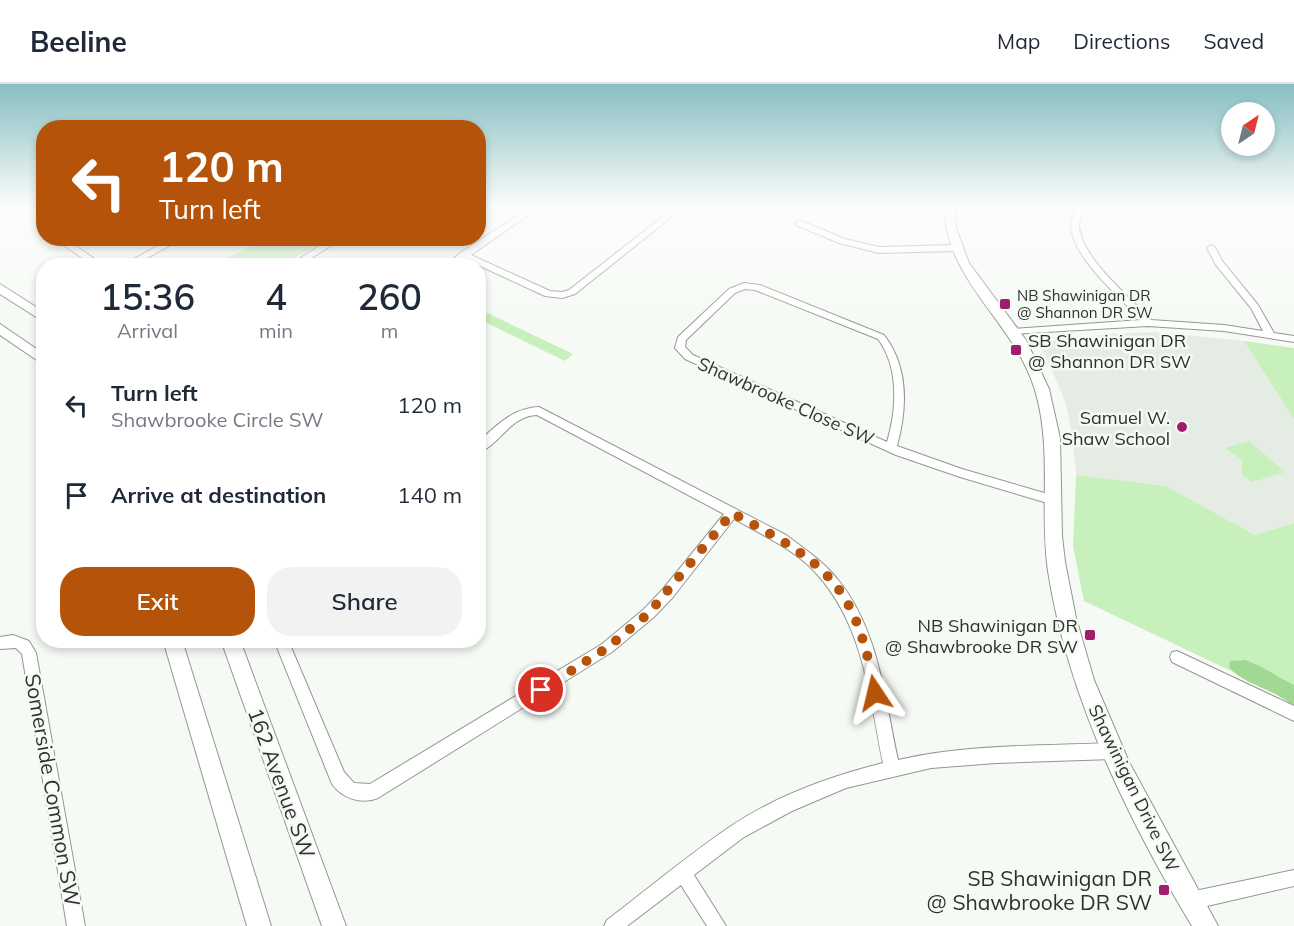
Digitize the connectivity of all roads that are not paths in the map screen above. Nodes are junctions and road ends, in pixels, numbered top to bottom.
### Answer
1 (70, 246) edge
2 (163, 246) edge
3 (325, 246) edge
4 (476, 246) edge
5 (629, 246) edge
6 (864, 246) edge
7 (1082, 246) edge
8 (954, 248) joint
9 (1212, 248) dead end
10 (463, 255) junction
11 (88, 258) edge
12 (140, 258) edge
13 (305, 258) edge
14 (459, 258) edge
15 (470, 258) edge
16 (486, 266) edge
17 (1, 289) edge
18 (36, 313) edge
19 (1148, 323) junction
20 (0, 328) edge
21 (1014, 332) junction
22 (1271, 336) junction
23 (1294, 339) edge
24 (36, 355) edge
25 (486, 442) edge
26 (891, 448) junction
27 (1054, 500) junction
28 (732, 513) junction
29 (0, 644) edge
30 (174, 648) edge
31 (233, 648) edge
32 (284, 648) edge
33 (1177, 657) dead end
34 (1294, 714) edge
35 (1113, 751) junction
36 (892, 768) junction
37 (683, 872) junction
38 (1294, 878) edge
39 (1190, 901) junction
40 (76, 926) edge
41 (260, 926) edge
42 (334, 926) edge
43 (613, 926) edge
44 (717, 926) edge
45 (1206, 926) edge

1 - 11 street
2 - 12 street
3 - 13 street
4 - 10 street
5 - 16 street
6 - 8 street
7 - 19 street
8 - 21 street, Shawinigan Drive SW
9 - 22 street
10 - 14 street
10 - 15 street
17 - 18 street
19 - 21 street
19 - 22 street
20 - 24 street
21 - 27 street, Shawinigan Drive SW
22 - 23 street
25 - 28 street
26 - 26 street, Shawbrooke Close SW
26 - 27 street, Shawbrooke Close SW
27 - 35 street, Shawinigan Drive SW
28 - 32 street
28 - 36 street
29 - 40 street, Somerside Common SW
30 - 41 street
31 - 42 street, 162 Avenue SW
33 - 34 street
35 - 36 street
35 - 39 street, Shawinigan Drive SW
36 - 37 street
37 - 43 street
37 - 44 street
38 - 39 street
39 - 45 street, Shawinigan Drive SW

